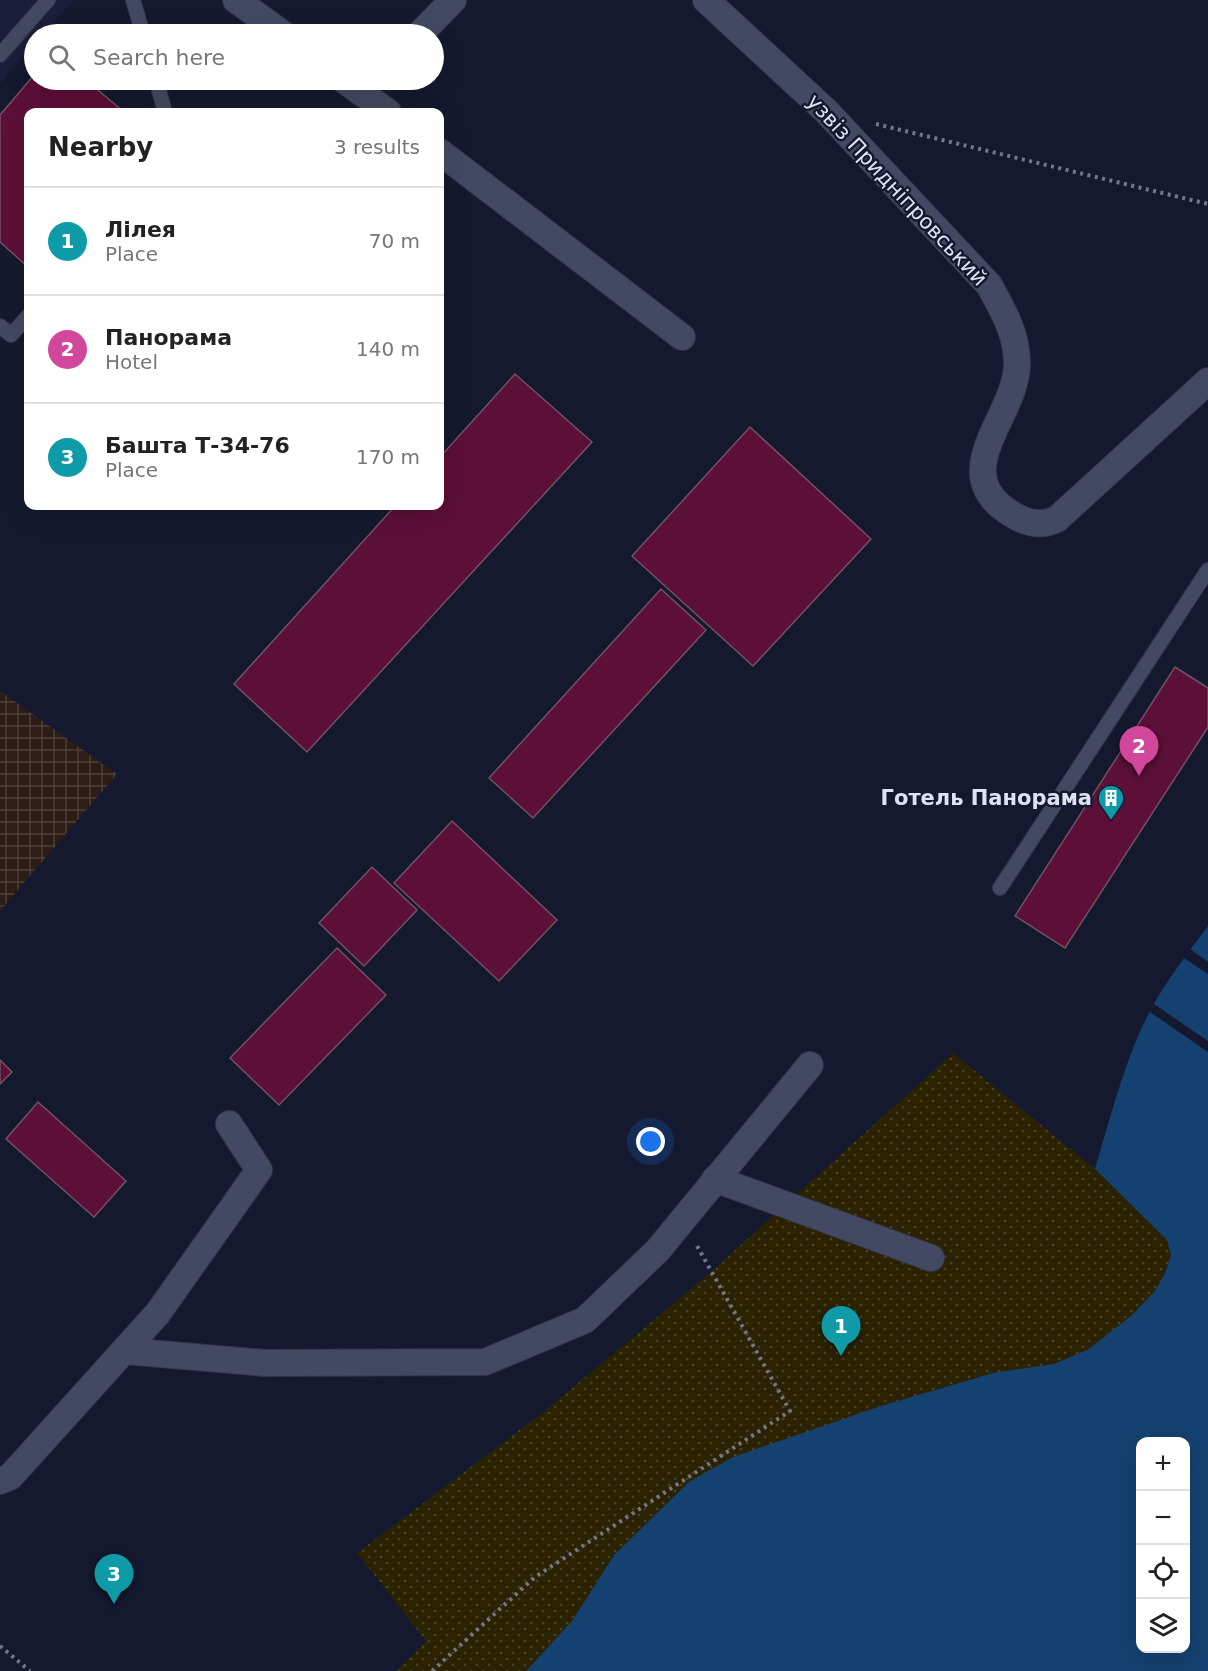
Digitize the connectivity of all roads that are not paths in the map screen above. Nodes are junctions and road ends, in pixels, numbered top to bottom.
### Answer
1 (48, 0) edge
2 (133, 0) edge
3 (236, 0) edge
4 (453, 0) edge
5 (706, 0) edge
6 (27, 24) edge
7 (140, 24) edge
8 (269, 24) edge
9 (430, 24) edge
10 (24, 28) edge
11 (0, 55) edge
12 (159, 90) edge
13 (367, 90) edge
14 (164, 108) edge
15 (384, 108) edge
16 (444, 155) edge
17 (24, 320) edge
18 (0, 326) edge
19 (682, 337) dead end
20 (1208, 381) edge
21 (1208, 570) edge
22 (1000, 888) dead end
23 (810, 1065) dead end
24 (229, 1124) dead end
25 (715, 1179) junction
26 (931, 1258) dead end
27 (125, 1351) junction
28 (0, 1481) edge

1 - 6 lane
2 - 7 lane
3 - 8 street
4 - 9 street
5 - 20 street, узвіз Придніпровський
10 - 11 lane
12 - 14 lane
13 - 15 street
16 - 19 street
17 - 18 lane
21 - 22 lane
23 - 25 street
24 - 27 street
25 - 26 street
25 - 27 street
27 - 28 street

